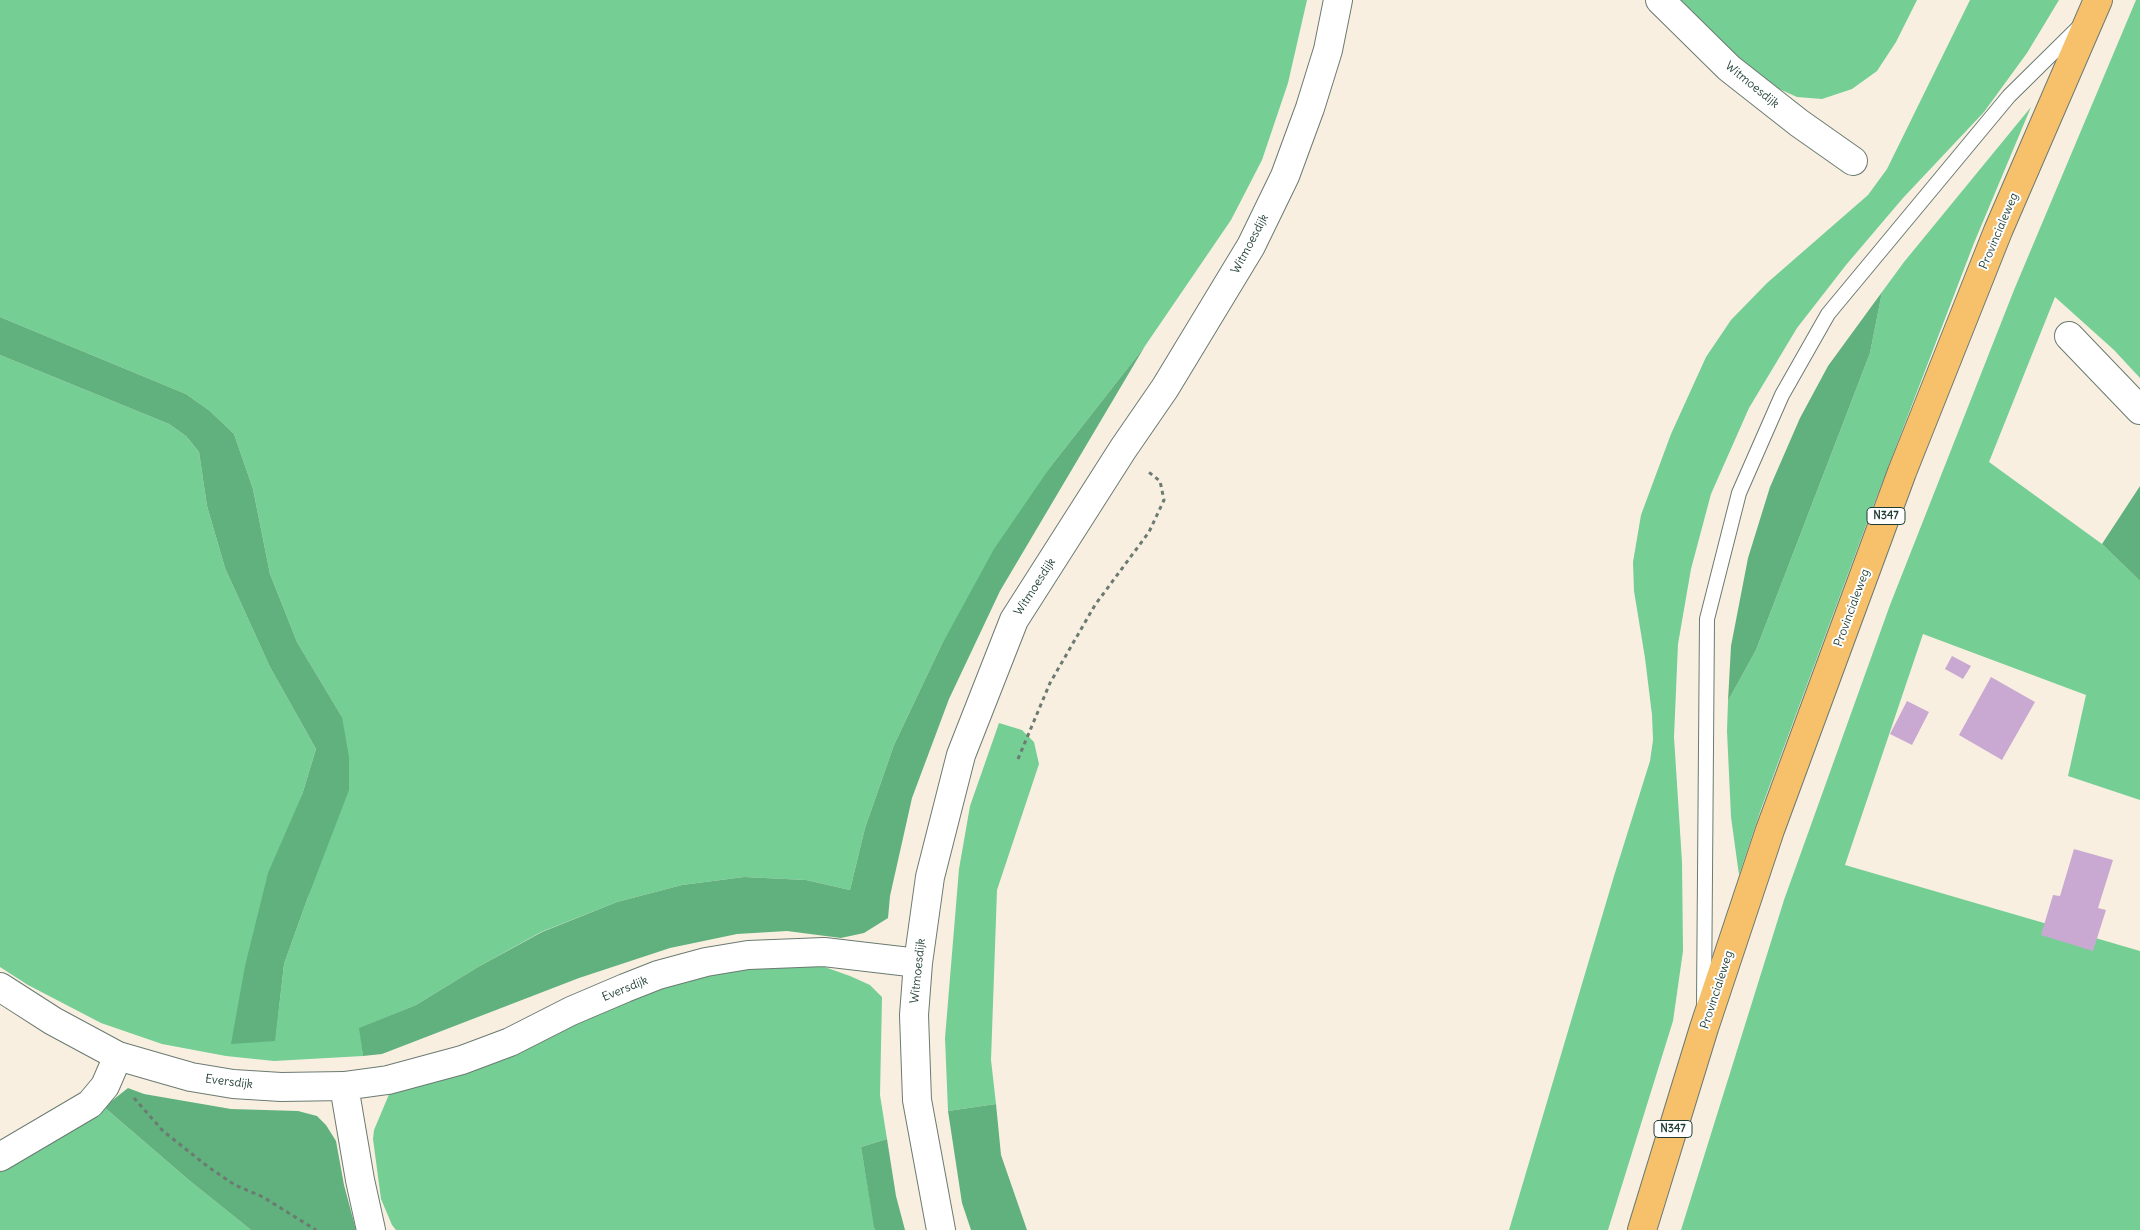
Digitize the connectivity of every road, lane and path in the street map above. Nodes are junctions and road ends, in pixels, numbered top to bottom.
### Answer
1 (1338, 0) edge
2 (1660, 0) edge
3 (2095, 6) edge
4 (1853, 161) dead end
5 (2069, 336) dead end
6 (2140, 410) edge
7 (1123, 449) junction
8 (1018, 758) dead end
9 (918, 963) junction
10 (0, 987) edge
11 (1704, 1028) junction
12 (118, 1056) junction
13 (344, 1086) junction
14 (0, 1158) edge
15 (316, 1230) edge
16 (371, 1230) edge
17 (941, 1230) edge
18 (1642, 1230) edge

1 - 7 street, Witmoesdijk
2 - 4 street, Witmoesdijk
3 - 11 main road, Provincialeweg / N347
3 - 11 lane
5 - 6 street
7 - 8 path
7 - 9 street, Witmoesdijk
9 - 13 street, Eversdijk
9 - 17 street, Witmoesdijk
10 - 12 street, Eversdijk
11 - 18 main road, Provincialeweg / N347
12 - 13 street, Eversdijk
12 - 14 street
12 - 15 path
13 - 16 street

